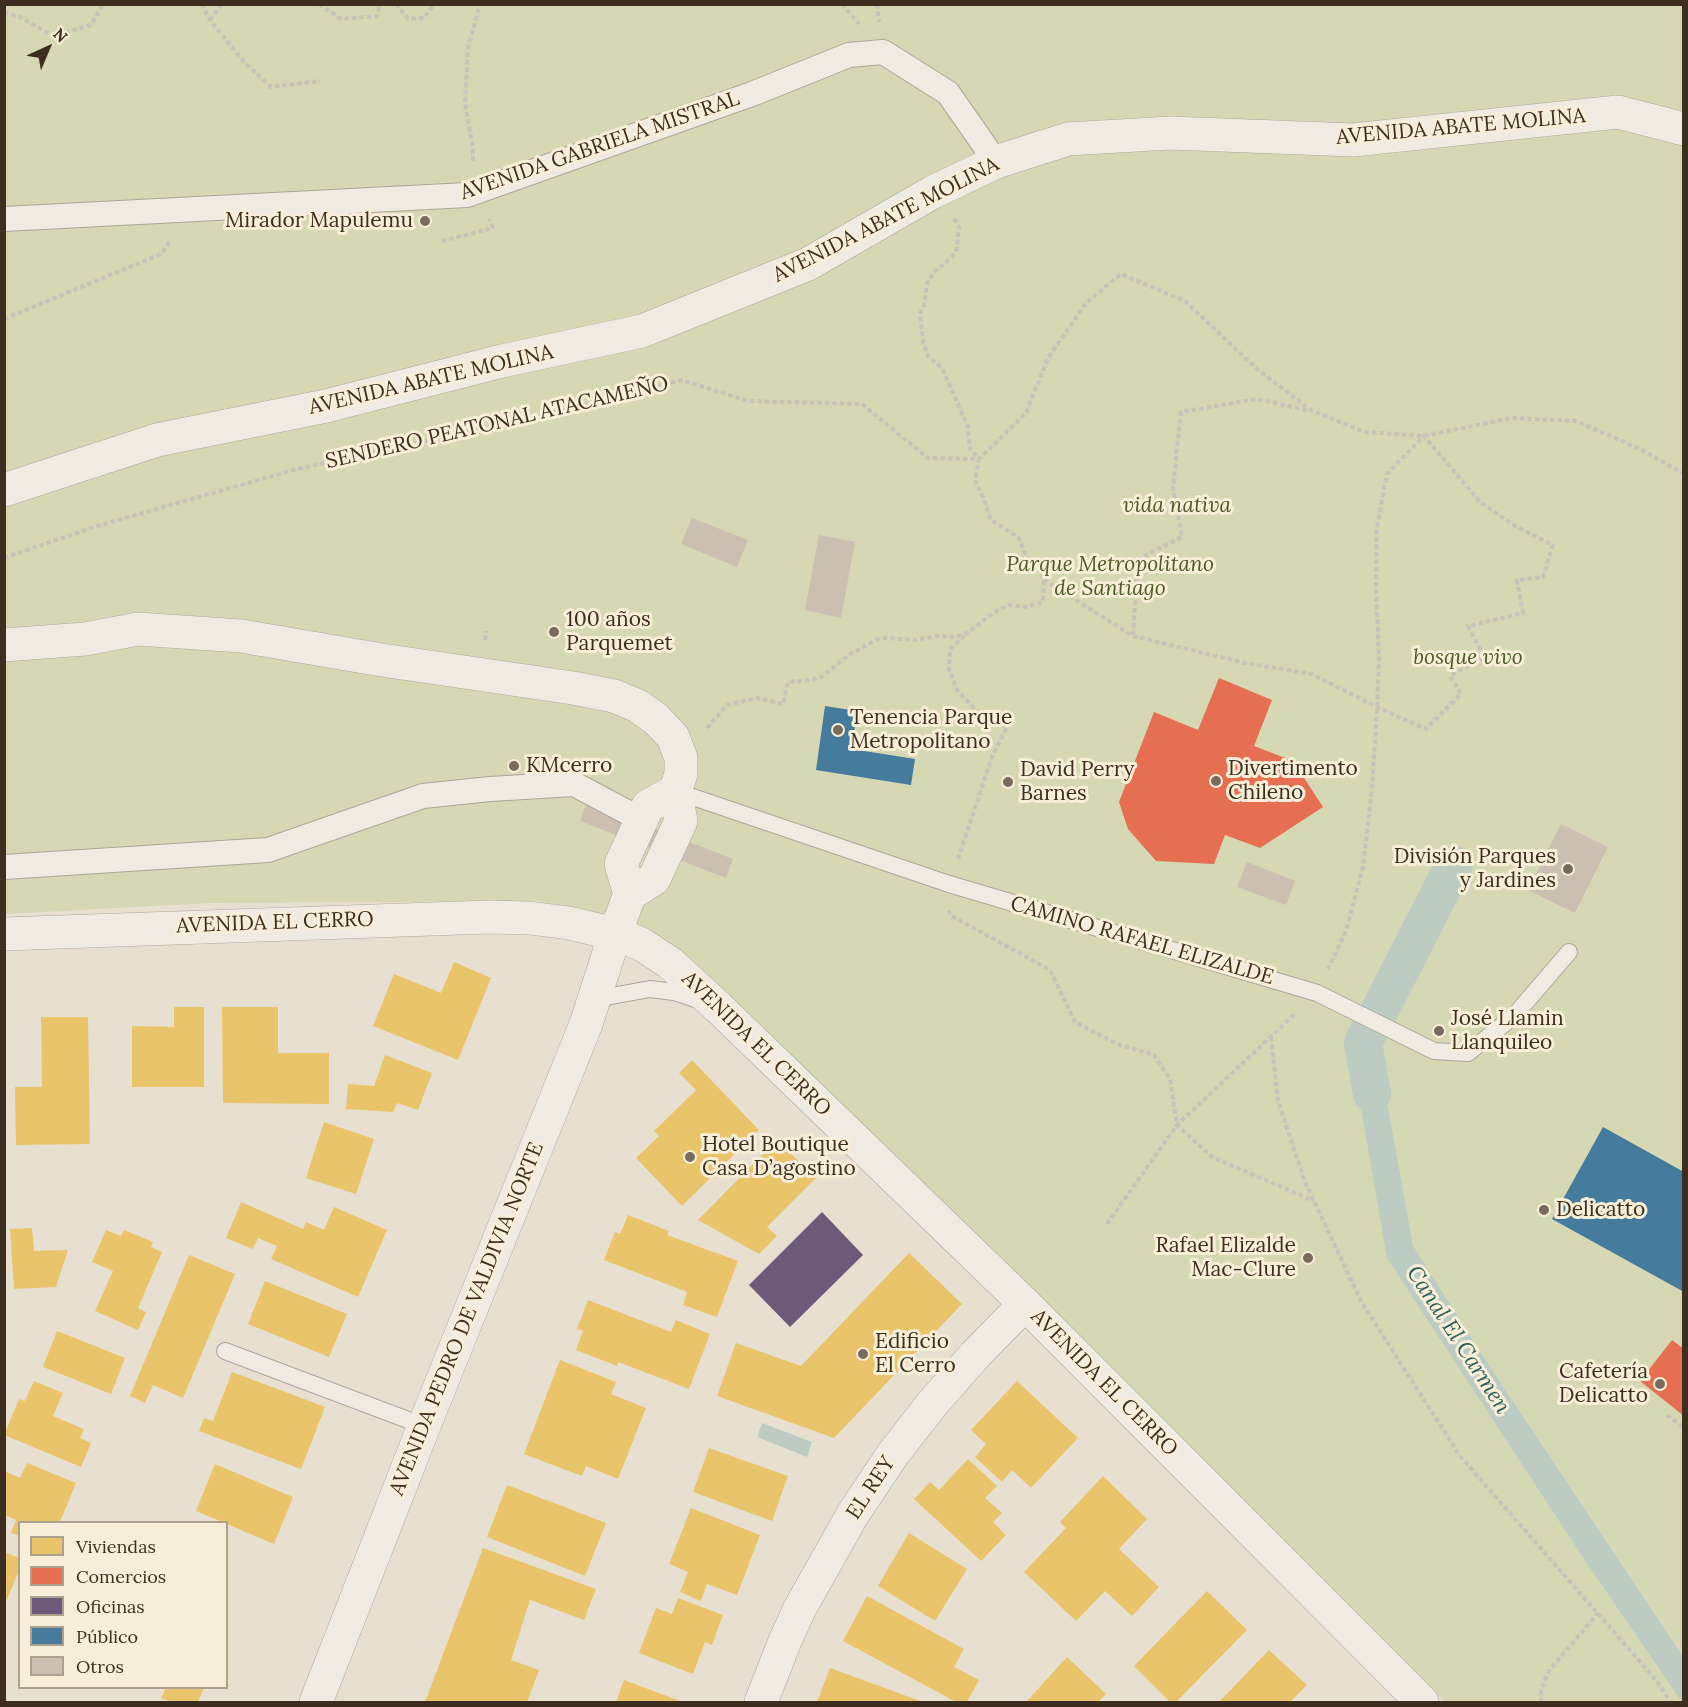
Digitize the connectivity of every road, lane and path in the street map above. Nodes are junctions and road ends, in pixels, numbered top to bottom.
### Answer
1 (103, 4) edge
2 (202, 4) edge
3 (222, 4) edge
4 (319, 4) edge
5 (380, 4) edge
6 (396, 4) edge
7 (434, 4) edge
8 (480, 4) edge
9 (4, 12) edge
10 (210, 20) junction
11 (320, 81) dead end
12 (1683, 129) edge
13 (996, 162) junction
14 (477, 192) junction
15 (933, 192) junction
16 (182, 211) junction
17 (4, 219) edge
18 (442, 241) dead end
19 (4, 319) edge
20 (1311, 410) junction
21 (1424, 436) junction
22 (979, 459) junction
23 (1683, 474) edge
24 (4, 490) edge
25 (4, 558) edge
26 (1044, 580) junction
27 (967, 633) junction
28 (1133, 636) junction
29 (4, 645) edge
30 (1377, 707) junction
31 (681, 758) junction
32 (675, 792) junction
33 (642, 820) junction
34 (4, 867) edge
35 (949, 884) junction
36 (630, 894) junction
37 (4, 934) edge
38 (615, 934) junction
39 (1569, 952) dead end
40 (1317, 993) junction
41 (595, 999) junction
42 (719, 1008) junction
43 (1271, 1037) junction
44 (1177, 1125) junction
45 (1314, 1201) junction
46 (1107, 1224) dead end
47 (1025, 1304) junction
48 (225, 1351) dead end
49 (1667, 1415) dead end
50 (424, 1426) junction
51 (1683, 1428) edge
52 (1598, 1613) junction
53 (316, 1702) edge
54 (761, 1702) edge
55 (1422, 1702) edge
56 (1541, 1702) edge
57 (1670, 1702) edge

1 - 9 path
2 - 10 path
3 - 10 path
4 - 5 path
6 - 7 path
8 - 14 path
10 - 11 path
12 - 13 street, AVENIDA ABATE MOLINA
13 - 14 street, AVENIDA GABRIELA MISTRAL
13 - 15 street, AVENIDA ABATE MOLINA
14 - 16 street, AVENIDA GABRIELA MISTRAL
14 - 18 path
15 - 22 path
15 - 24 street, AVENIDA ABATE MOLINA
16 - 17 street, AVENIDA GABRIELA MISTRAL
16 - 19 path
20 - 21 path
20 - 22 path
20 - 28 path
21 - 23 path
21 - 30 path
21 - 30 path
22 - 25 path, SENDERO PEATONAL ATACAMEÑO
22 - 26 path
26 - 27 path
26 - 28 path
27 - 31 path
27 - 35 path
28 - 30 path
29 - 31 street
30 - 40 path
31 - 32 street
32 - 33 street
32 - 35 lane, CAMINO RAFAEL ELIZALDE
32 - 36 street
33 - 34 street
33 - 36 street
35 - 40 lane, CAMINO RAFAEL ELIZALDE
35 - 44 path
36 - 38 street
37 - 38 street, AVENIDA EL CERRO
38 - 41 street, AVENIDA PEDRO DE VALDIVIA NORTE
38 - 42 street, AVENIDA EL CERRO
39 - 40 lane, CAMINO RAFAEL ELIZALDE
40 - 43 path
41 - 42 lane
41 - 50 street, AVENIDA PEDRO DE VALDIVIA NORTE
42 - 47 street, AVENIDA EL CERRO
43 - 44 path
43 - 45 path
44 - 45 path
44 - 46 path
45 - 52 path
47 - 54 street, EL REY
47 - 55 street, AVENIDA EL CERRO
48 - 50 lane
49 - 51 path
50 - 53 street, AVENIDA PEDRO DE VALDIVIA NORTE
52 - 56 path
52 - 57 path

